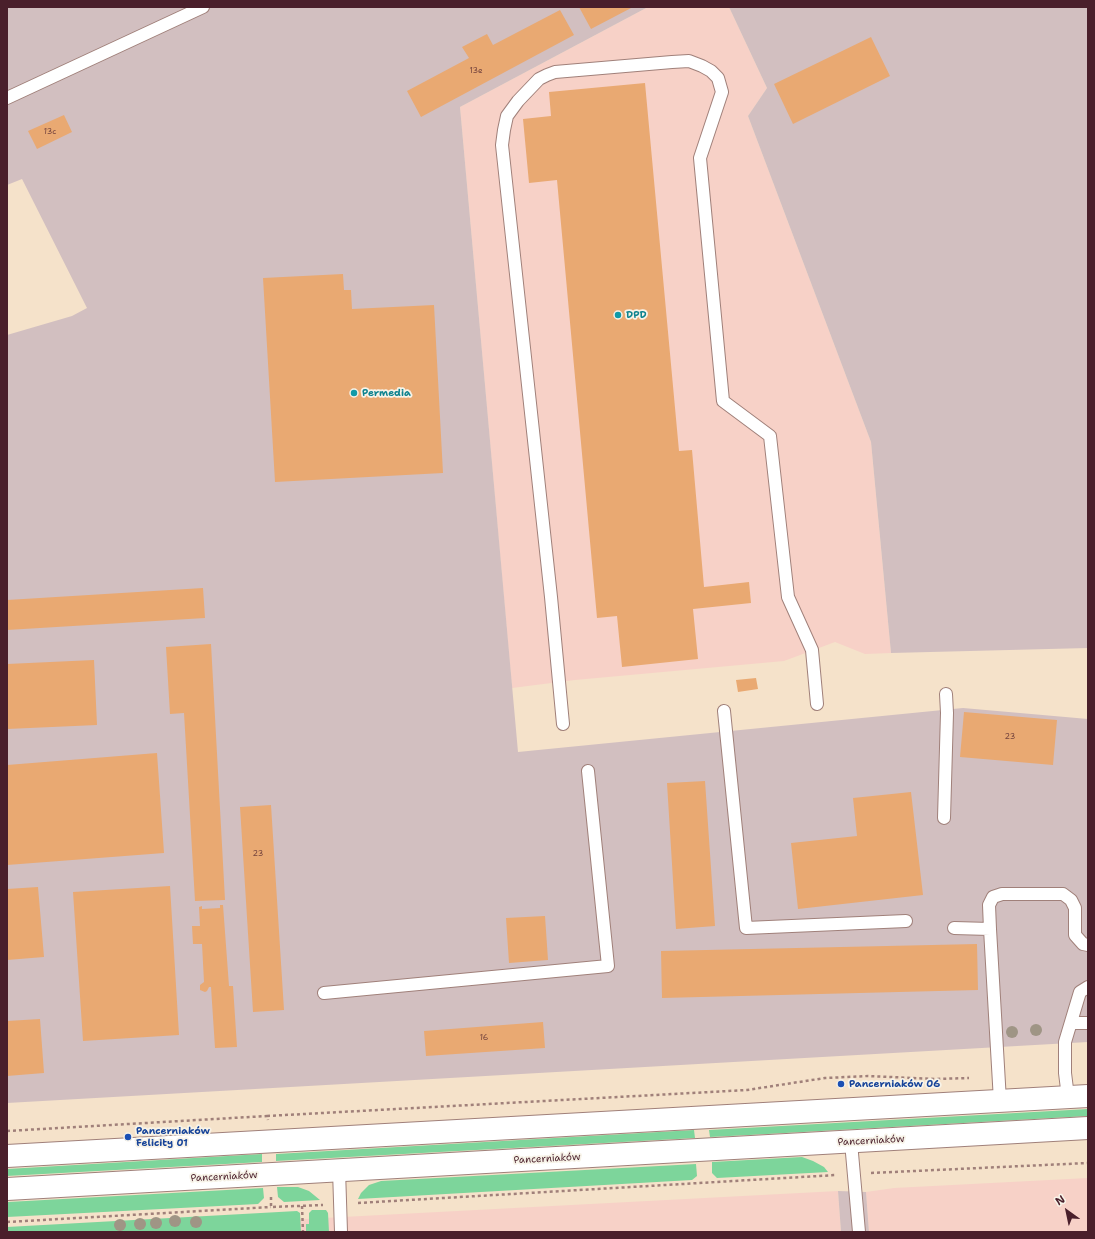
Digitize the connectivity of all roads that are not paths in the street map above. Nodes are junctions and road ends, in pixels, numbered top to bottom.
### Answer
1 (203, 7) edge
2 (7, 98) edge
3 (946, 694) dead end
4 (817, 704) dead end
5 (724, 711) dead end
6 (563, 724) dead end
7 (588, 771) dead end
8 (944, 818) dead end
9 (906, 921) dead end
10 (954, 928) dead end
11 (990, 929) junction
12 (1088, 945) edge
13 (1088, 987) edge
14 (324, 993) dead end
15 (1071, 1023) junction
16 (1088, 1023) edge
17 (1078, 1096) edge
18 (1000, 1101) junction
19 (1088, 1128) edge
20 (851, 1142) junction
21 (7, 1156) edge
22 (339, 1170) junction
23 (7, 1189) edge
24 (341, 1232) edge
25 (859, 1232) edge

1 - 2 lane
3 - 8 lane
4 - 6 lane
5 - 9 lane
7 - 14 lane
10 - 11 lane
11 - 12 lane
11 - 18 lane
13 - 15 lane
15 - 16 lane
15 - 17 lane
17 - 18 street
18 - 21 street
19 - 20 street, Pancerniaków
20 - 22 street, Pancerniaków
20 - 25 lane
22 - 23 street, Pancerniaków
22 - 24 lane

